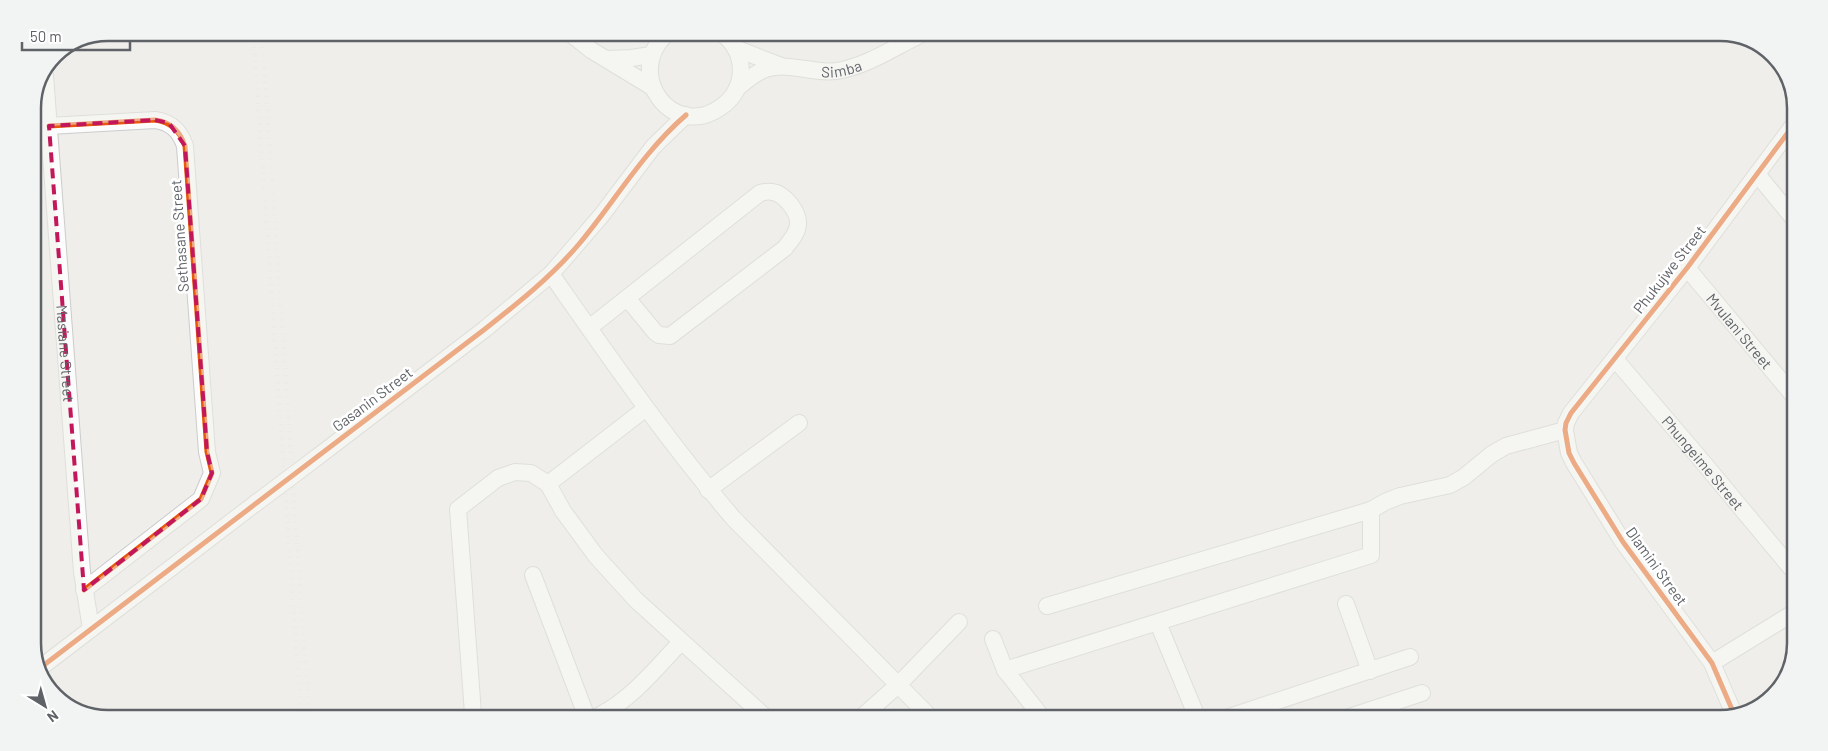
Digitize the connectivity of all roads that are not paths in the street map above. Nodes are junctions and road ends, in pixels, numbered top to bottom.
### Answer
1 (581, 41) edge
2 (660, 41) edge
3 (730, 41) edge
4 (734, 41) edge
5 (908, 41) edge
6 (652, 55) junction
7 (605, 59) junction
8 (788, 68) junction
9 (46, 84) edge
10 (652, 87) junction
11 (737, 88) junction
12 (662, 102) junction
13 (686, 115) junction
14 (49, 126) junction
15 (1787, 134) edge
16 (653, 147) junction
17 (1757, 174) junction
18 (1787, 210) edge
19 (1687, 268) junction
20 (552, 274) junction
21 (627, 298) junction
22 (589, 328) junction
23 (1615, 359) junction
24 (1787, 389) edge
25 (645, 409) junction
26 (799, 423) dead end
27 (1565, 430) junction
28 (548, 484) junction
29 (708, 490) junction
30 (1371, 510) junction
31 (1787, 563) edge
32 (533, 575) dead end
33 (84, 590) junction
34 (1346, 604) dead end
35 (1047, 606) dead end
36 (1787, 616) edge
37 (959, 622) dead end
38 (1158, 623) junction
39 (91, 629) junction
40 (992, 639) dead end
41 (681, 642) junction
42 (1410, 656) dead end
43 (1712, 663) junction
44 (45, 664) edge
45 (1005, 670) junction
46 (1370, 671) junction
47 (899, 684) junction
48 (1422, 693) dead end
49 (1732, 708) edge
50 (473, 710) edge
51 (584, 710) edge
52 (610, 710) edge
53 (757, 710) edge
54 (870, 710) edge
55 (923, 710) edge
56 (1036, 710) edge
57 (1194, 710) edge
58 (1250, 710) edge
59 (1370, 710) edge

1 - 7 street
2 - 6 street
3 - 11 street
4 - 8 street
5 - 8 street, Simba
6 - 7 street
6 - 10 street
7 - 10 street
8 - 11 street
9 - 14 street, Masiane Street
10 - 12 street
11 - 13 street
12 - 13 street
12 - 16 street, Gasanin Street
13 - 16 street, Gasanin Street
14 - 33 street, Masiane Street
14 - 33 street, Sethasane Street
15 - 17 street, Phukujwe Street
16 - 20 street, Gasanin Street
17 - 18 street
17 - 19 street, Phukujwe Street
19 - 23 street, Phukujwe Street
19 - 24 street, Mvulani Street
20 - 22 street
20 - 39 street, Gasanin Street, bridge
21 - 21 street
21 - 22 street
22 - 25 street
23 - 27 street, Phukujwe Street
23 - 31 street, Phungeime Street
25 - 28 street
25 - 29 street
26 - 29 street
27 - 30 street
27 - 43 street, Dlamini Street
28 - 41 street
28 - 50 street
29 - 47 street
30 - 35 street
30 - 38 street
32 - 51 street
33 - 39 street, Masiane Street
34 - 46 street
36 - 43 street
37 - 47 street
38 - 45 street
38 - 57 street
39 - 44 street, Gasanin Street
40 - 45 street
41 - 52 street
41 - 53 street
42 - 46 street
43 - 49 street, Dlamini Street
45 - 56 street
46 - 58 street
47 - 54 street
47 - 55 street
48 - 59 street

